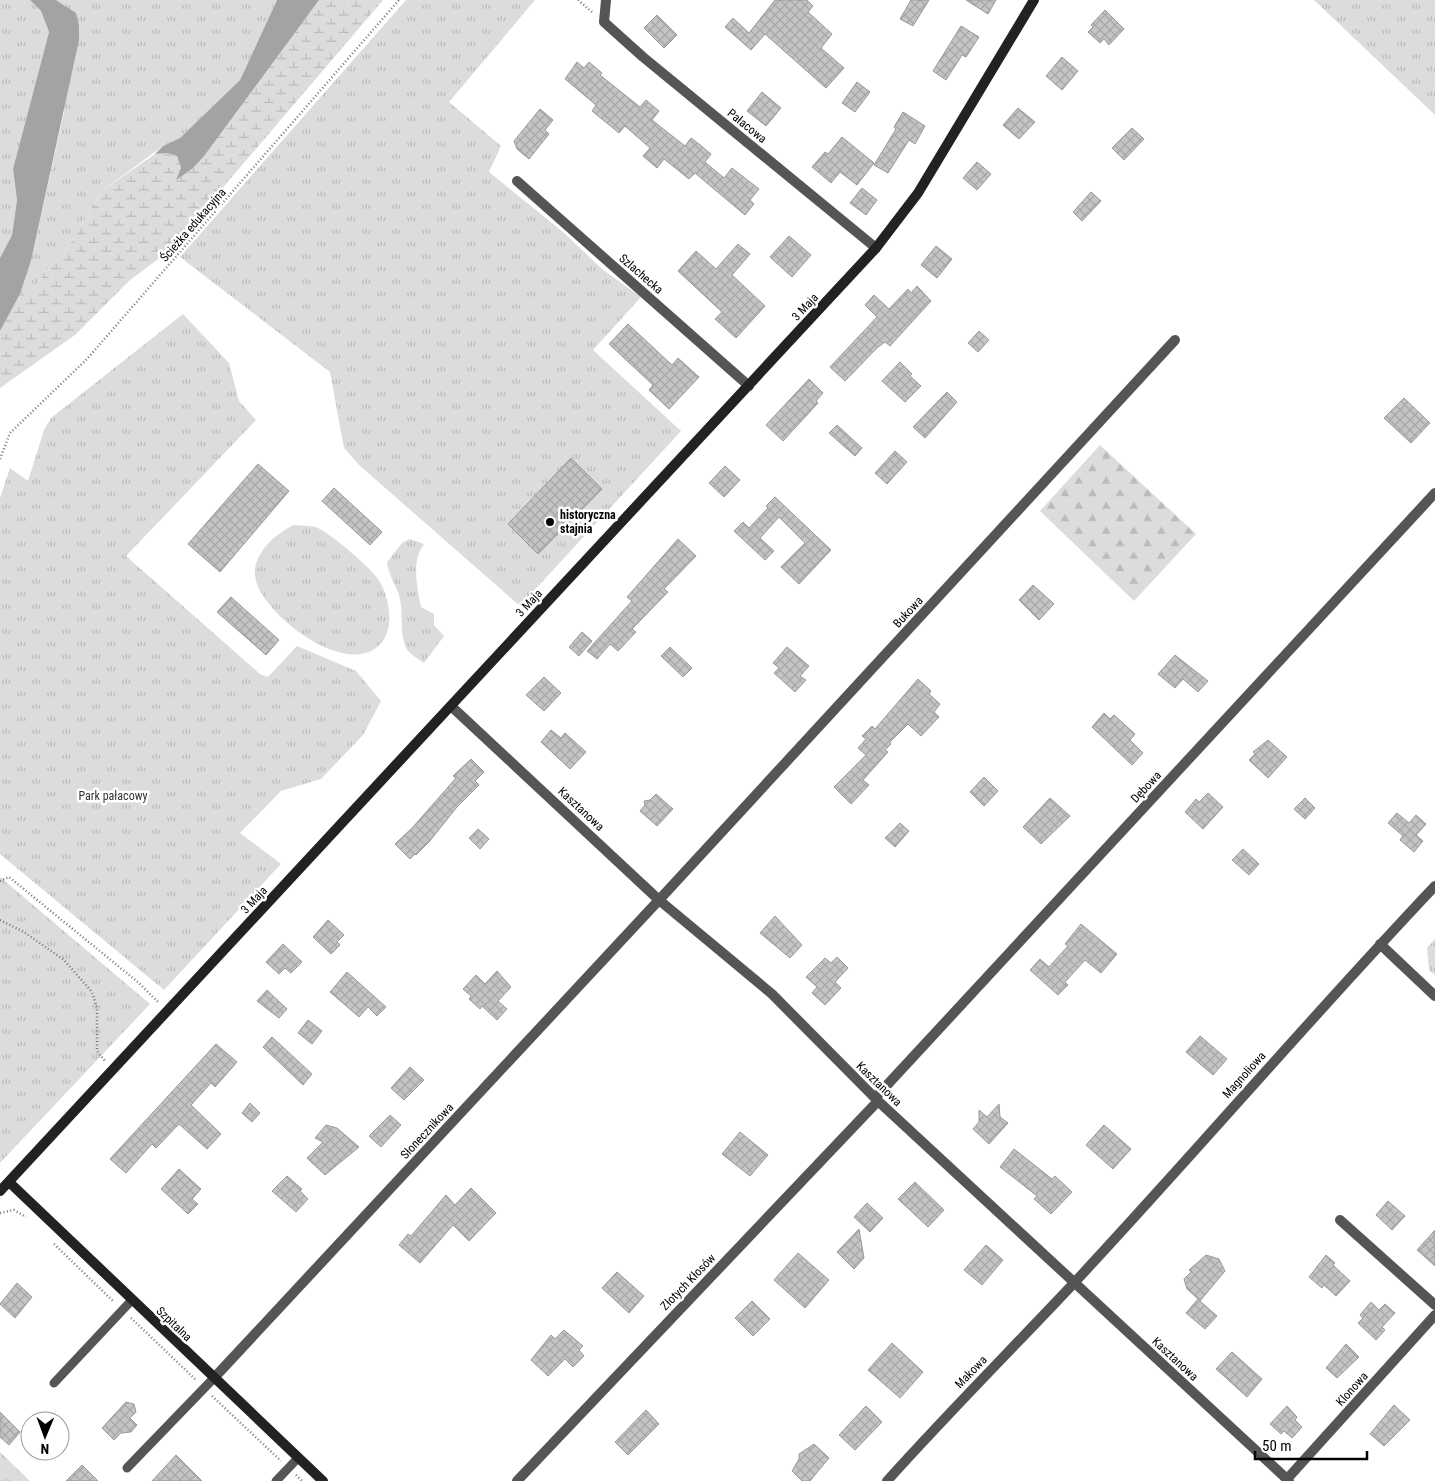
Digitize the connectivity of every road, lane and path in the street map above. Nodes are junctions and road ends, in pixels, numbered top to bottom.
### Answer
1 (399, 0) edge
2 (578, 0) edge
3 (606, 0) edge
4 (1034, 0) edge
5 (604, 22) junction
6 (517, 181) dead end
7 (876, 248) junction
8 (1175, 340) dead end
9 (749, 386) junction
10 (0, 459) edge
11 (1435, 493) edge
12 (450, 706) junction
13 (0, 881) edge
14 (1435, 886) edge
15 (659, 900) junction
16 (0, 920) edge
17 (1380, 944) junction
18 (1435, 996) edge
19 (167, 1011) junction
20 (112, 1070) junction
21 (876, 1100) junction
22 (9, 1182) junction
23 (0, 1191) edge
24 (0, 1213) edge
25 (1340, 1220) dead end
26 (32, 1223) dead end
27 (53, 1243) dead end
28 (1074, 1283) junction
29 (132, 1301) junction
30 (1435, 1305) edge
31 (123, 1311) junction
32 (1435, 1315) edge
33 (213, 1379) junction
34 (54, 1383) dead end
35 (204, 1388) junction
36 (298, 1458) junction
37 (128, 1468) dead end
38 (288, 1468) junction
39 (1288, 1480) edge
40 (276, 1481) edge
41 (302, 1481) edge
42 (323, 1481) edge
43 (517, 1481) edge
44 (888, 1481) edge

1 - 10 path, Ścieżka edukacyjna
2 - 5 path
3 - 5 street
4 - 7 street, 3 Maja
5 - 7 street, Pałacowa
6 - 9 street, Szlachecka
7 - 9 street, 3 Maja
8 - 15 street, Bukowa
9 - 12 street, 3 Maja
11 - 21 street, Dębowa
12 - 15 street, Kasztanowa
12 - 19 street, 3 Maja
13 - 19 path
14 - 17 street, Magnoliowa
15 - 21 street, Kasztanowa
15 - 33 street, Słonecznikowa
16 - 20 path
17 - 18 street
17 - 28 street, Magnoliowa
19 - 20 street, 3 Maja
20 - 22 street, 3 Maja
21 - 28 street, Kasztanowa
21 - 43 street, Złotych Kłosów
22 - 23 street, 3 Maja
22 - 29 street, Szpitalna
24 - 26 path
25 - 30 street
27 - 31 path
28 - 39 street, Kasztanowa
28 - 44 street, Makowa
29 - 31 lane
29 - 33 street, Szpitalna
31 - 34 lane
31 - 35 path
32 - 39 street, Klonowa
33 - 35 lane
33 - 36 street, Szpitalna
35 - 37 lane
35 - 38 path
36 - 38 lane
36 - 42 street, Szpitalna
38 - 40 lane
38 - 41 path

